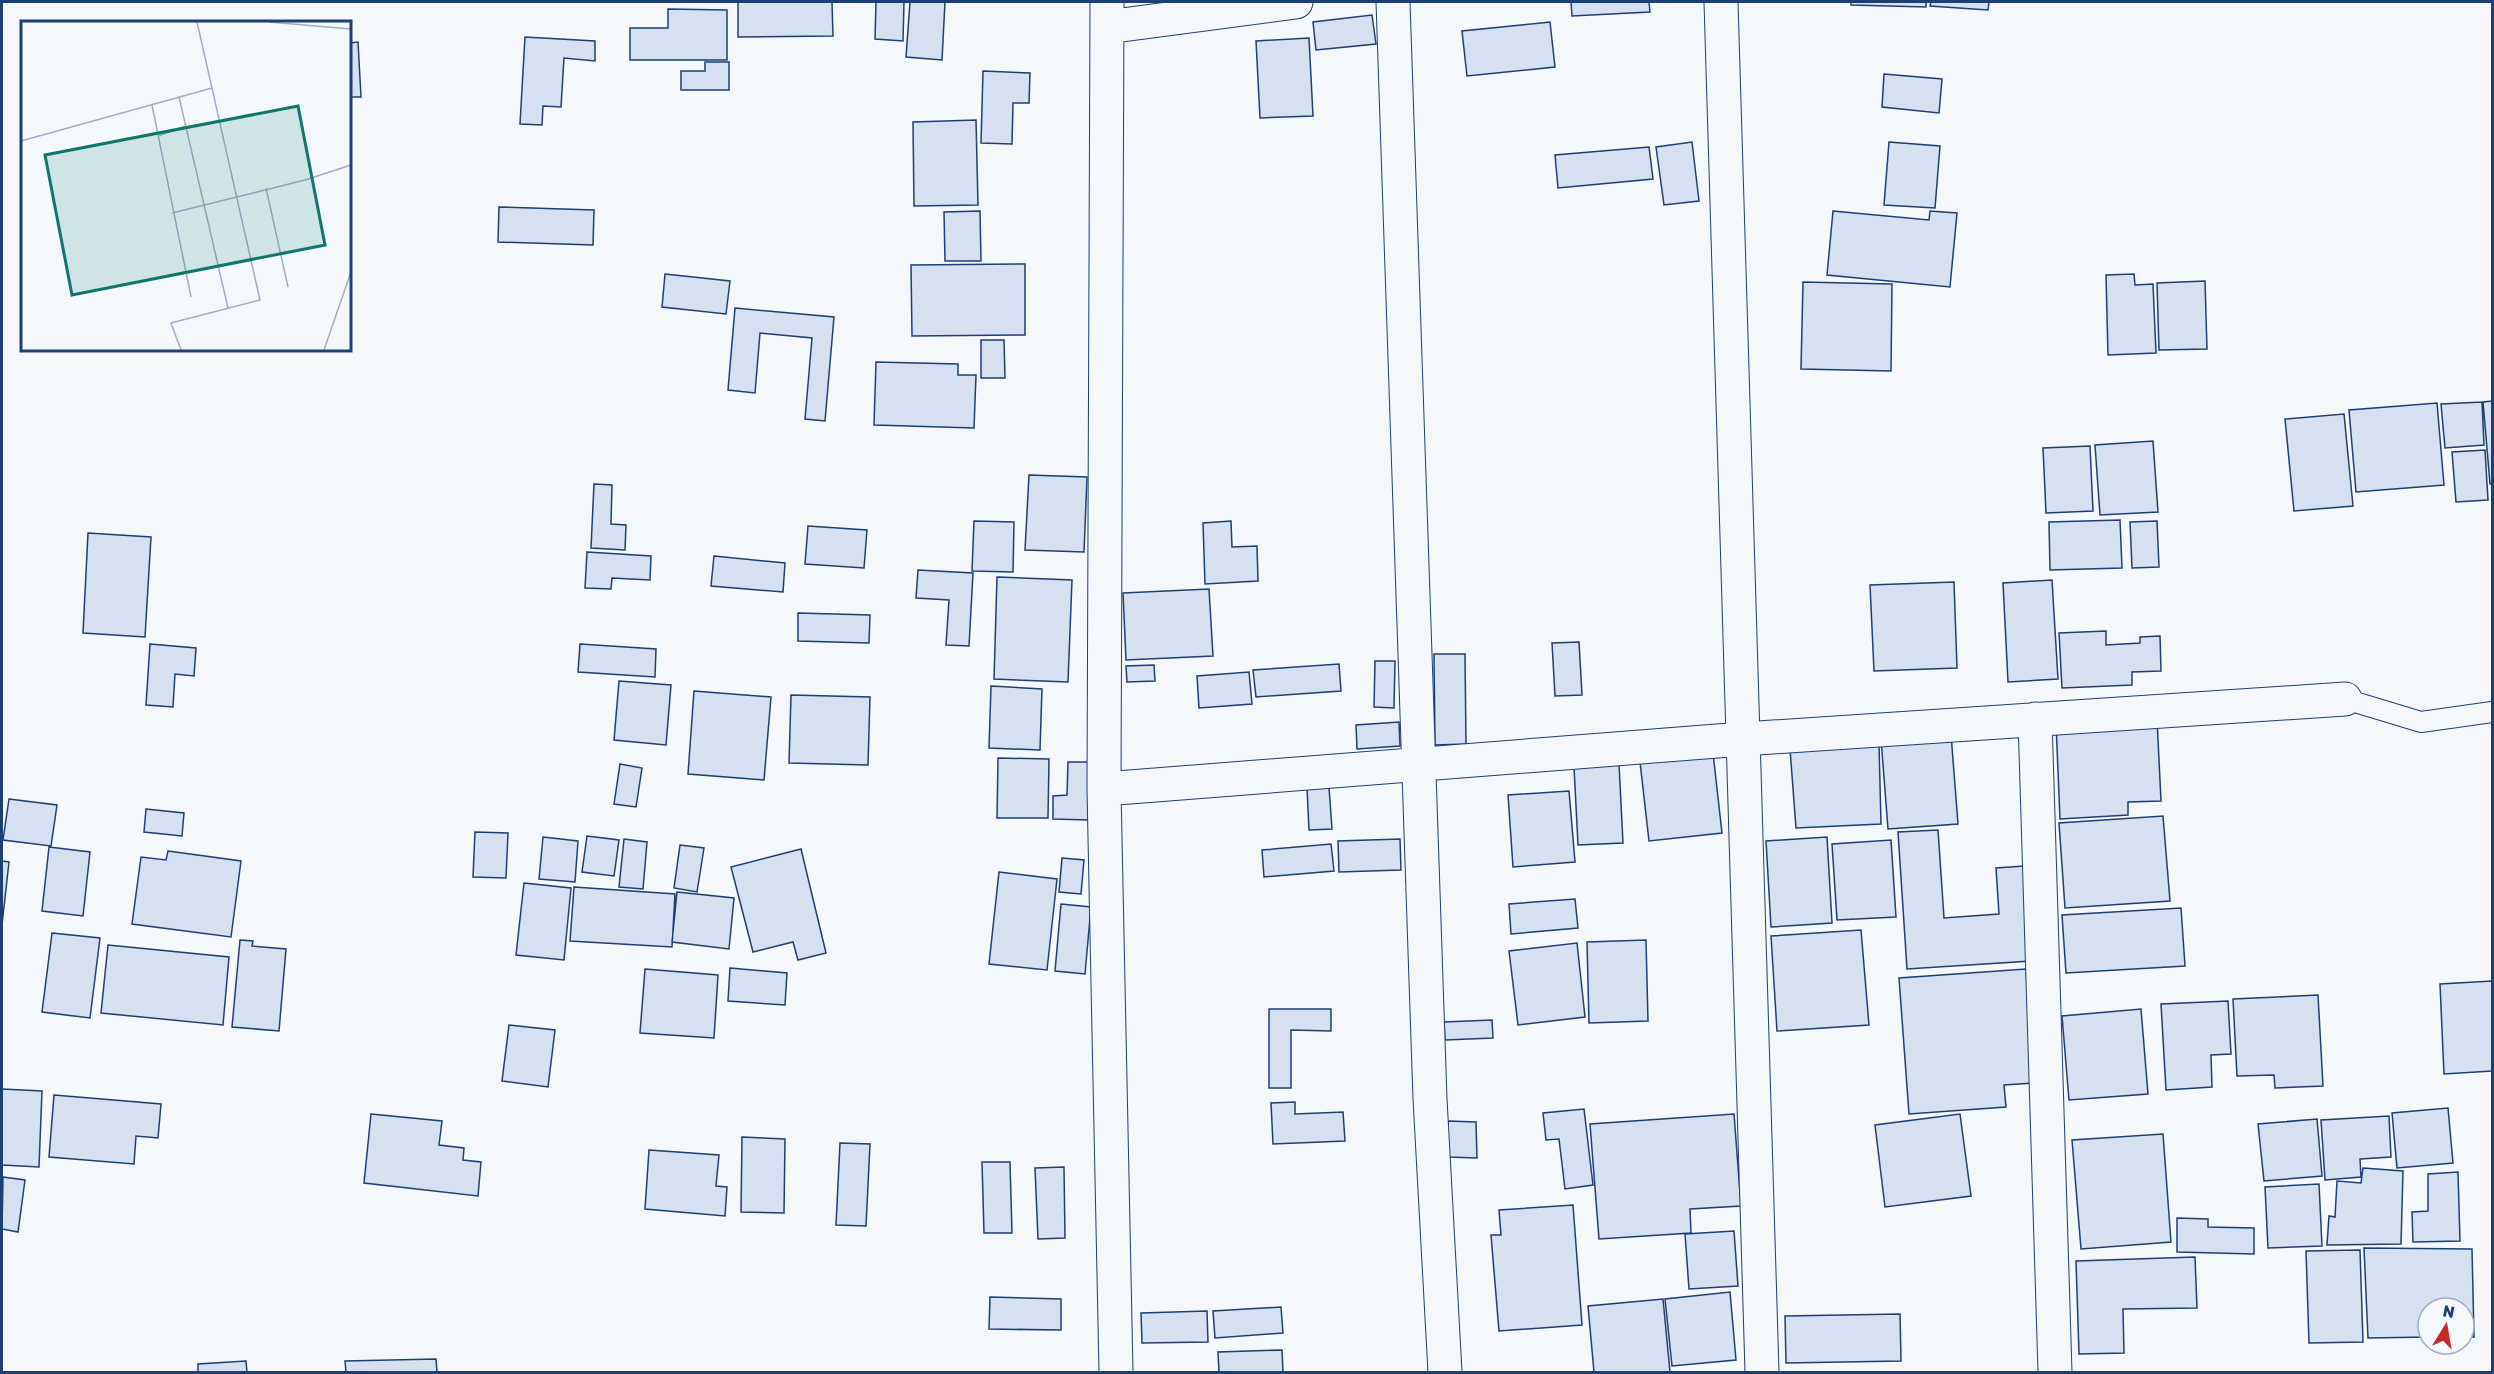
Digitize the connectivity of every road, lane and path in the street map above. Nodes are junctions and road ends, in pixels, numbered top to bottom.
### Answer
1 (1296, 2) edge
2 (1393, 2) edge
3 (1721, 2) edge
4 (1107, 14) edge
5 (2345, 699) joint
6 (2493, 712) edge
7 (2035, 719) junction
8 (1743, 739) junction
9 (1419, 764) junction
10 (1104, 789) junction
11 (1116, 1372) edge
12 (1445, 1372) edge
13 (1762, 1372) edge
14 (2055, 1372) edge

1 - 4 street
2 - 9 street
3 - 8 street
4 - 10 street
5 - 6 lane
5 - 7 street
7 - 8 street
7 - 14 street
8 - 9 street
8 - 13 street
9 - 10 street
9 - 12 street
10 - 11 street

